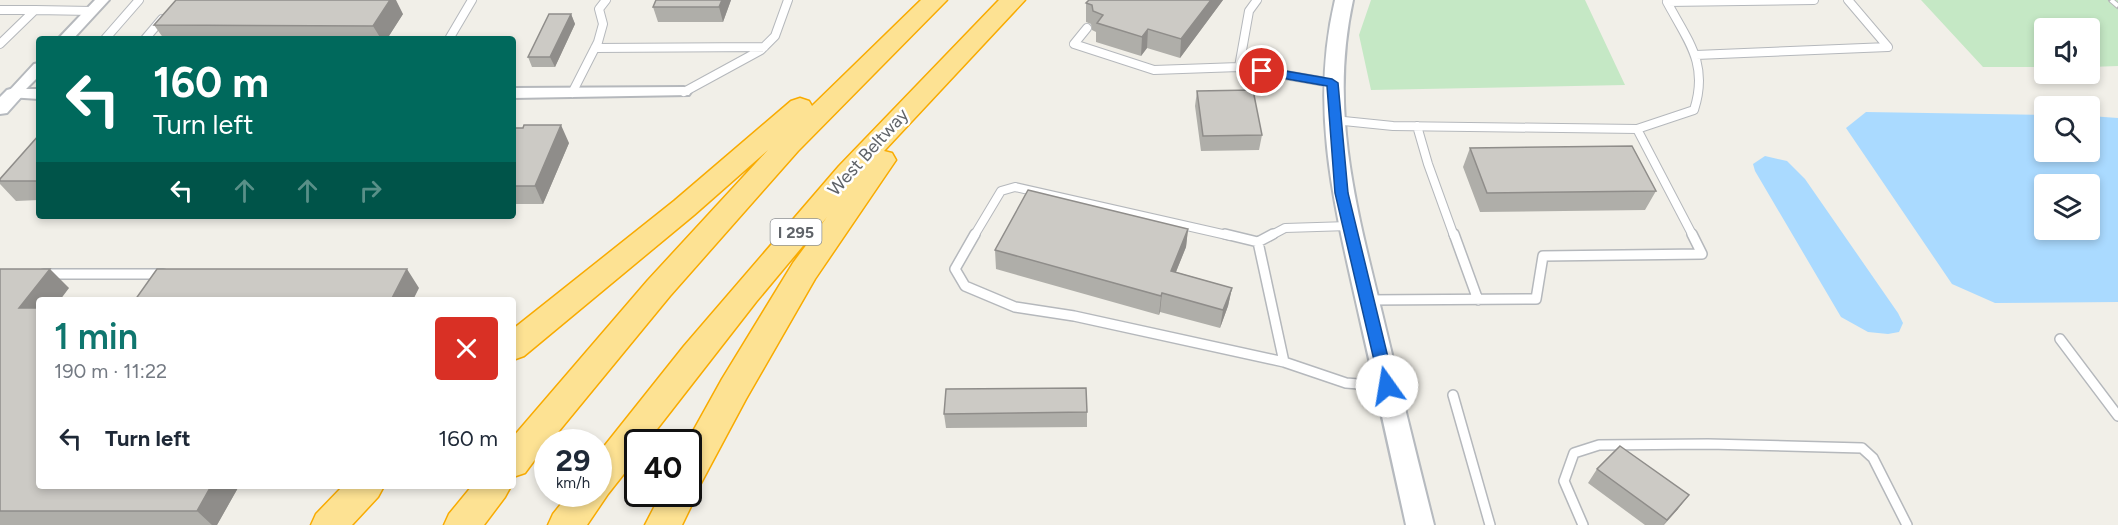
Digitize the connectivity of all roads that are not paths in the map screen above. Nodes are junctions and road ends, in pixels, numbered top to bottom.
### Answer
1 (102, 0) edge
2 (139, 0) edge
3 (472, 0) edge
4 (606, 0) edge
5 (788, 0) edge
6 (1015, 0) edge
7 (1257, 0) edge
8 (1344, 0) edge
9 (1814, 0) edge
10 (1848, 0) edge
11 (930, 4) edge
12 (0, 10) edge
13 (35, 10) junction
14 (92, 11) junction
15 (165, 16) edge
16 (1087, 28) dead end
17 (68, 36) edge
18 (108, 36) edge
19 (148, 36) edge
20 (451, 36) edge
21 (0, 44) edge
22 (764, 46) junction
23 (595, 48) junction
24 (1696, 55) junction
25 (1239, 67) junction
26 (36, 70) edge
27 (1332, 83) junction
28 (684, 92) joint
29 (516, 93) edge
30 (572, 93) junction
31 (36, 94) edge
32 (5, 99) edge
33 (1334, 120) junction
34 (1418, 126) junction
35 (1637, 129) junction
36 (1349, 226) junction
37 (1258, 242) junction
38 (35, 274) edge
39 (177, 274) edge
40 (1367, 300) junction
41 (1478, 300) junction
42 (2060, 339) dead end
43 (516, 345) edge
44 (1284, 362) junction
45 (1387, 386) junction
46 (1453, 394) dead end
47 (2118, 416) edge
48 (702, 448) edge
49 (516, 458) edge
50 (612, 463) edge
51 (363, 489) edge
52 (491, 489) edge
53 (580, 507) edge
54 (672, 507) edge
55 (329, 525) edge
56 (462, 525) edge
57 (566, 525) edge
58 (663, 525) edge
59 (1420, 525) edge
60 (1490, 525) edge
61 (1583, 525) edge
62 (1907, 525) edge

1 - 14 street
2 - 18 lane
3 - 20 lane
4 - 23 lane
5 - 22 lane
6 - 48 highway
6 - 50 highway, West Beltway / I 295
7 - 25 lane
8 - 27 street
9 - 24 lane
10 - 24 lane
11 - 43 highway
11 - 49 highway
12 - 13 lane
13 - 14 lane
13 - 21 lane
14 - 17 street
15 - 19 lane
16 - 25 lane
22 - 23 lane
22 - 28 lane
23 - 30 lane
24 - 35 lane
25 - 27 lane
26 - 32 street
27 - 33 street
28 - 30 street
29 - 30 street
31 - 32 street
33 - 34 lane
33 - 36 street
34 - 35 lane
34 - 41 lane
35 - 41 lane
36 - 37 lane
36 - 40 street
37 - 44 lane
37 - 44 lane
38 - 39 lane
40 - 41 lane
40 - 45 street
42 - 47 lane
44 - 45 lane
45 - 59 street
46 - 60 lane
51 - 55 highway
52 - 56 highway
53 - 57 highway
54 - 58 highway
61 - 62 lane

